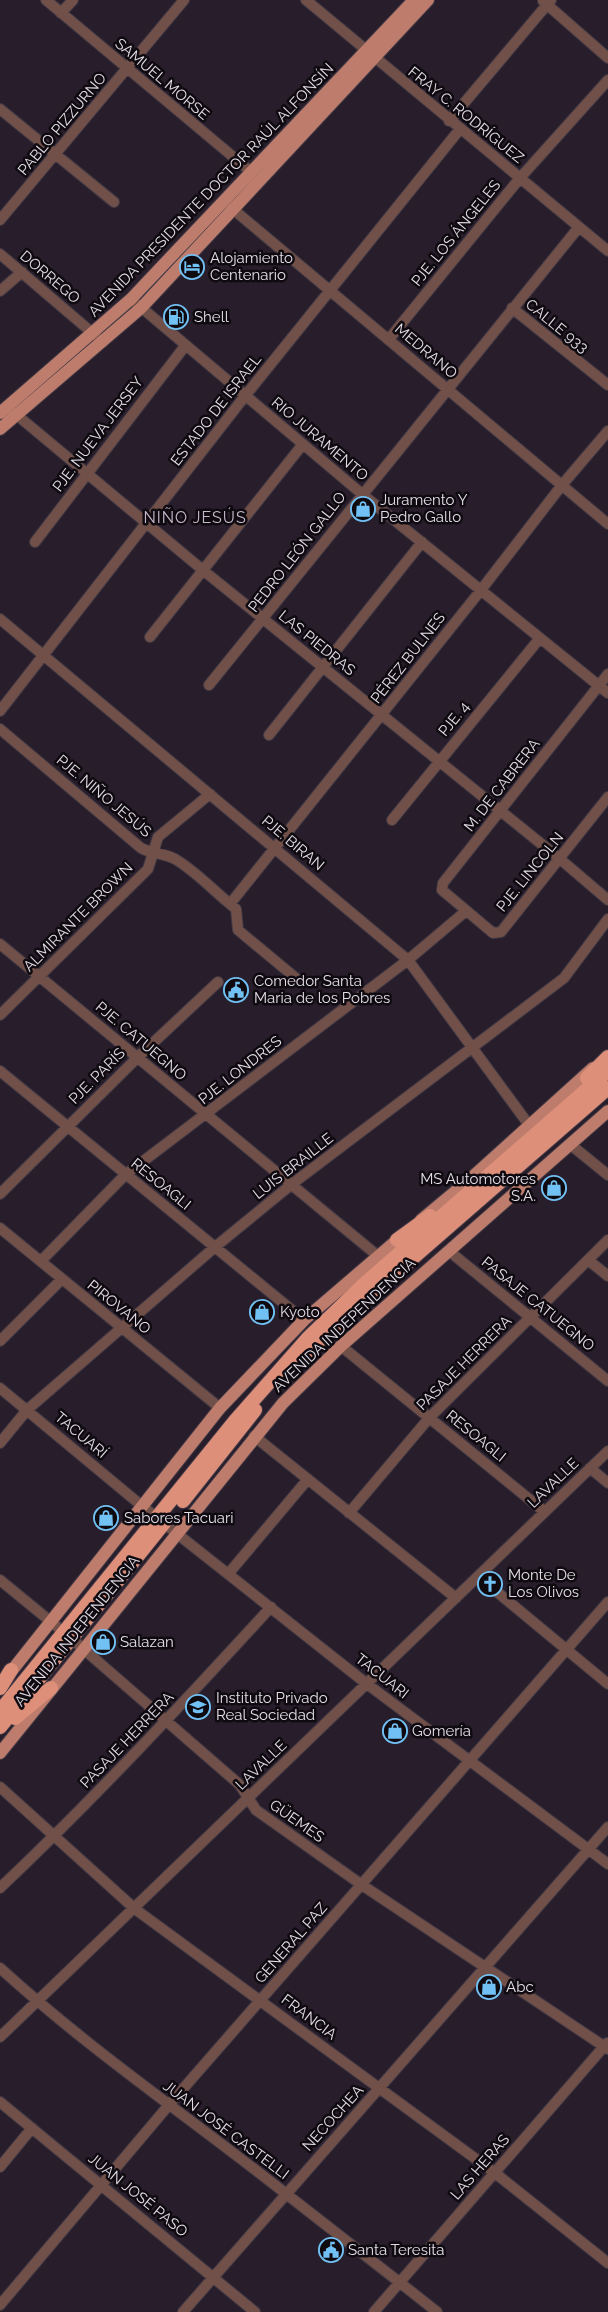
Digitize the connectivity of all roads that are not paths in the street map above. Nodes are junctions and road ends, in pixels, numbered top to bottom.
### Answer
1 (46, 0) edge
2 (72, 0) edge
3 (184, 0) edge
4 (306, 0) edge
5 (414, 0) edge
6 (428, 0) edge
7 (546, 1) edge
8 (61, 13) junction
9 (370, 55) junction
10 (608, 58) edge
11 (127, 70) junction
12 (608, 80) edge
13 (0, 109) edge
14 (449, 121) junction
15 (460, 129) junction
16 (55, 155) junction
17 (256, 176) junction
18 (520, 178) junction
19 (114, 202) dead end
20 (229, 205) junction
21 (0, 220) edge
22 (579, 226) junction
23 (608, 251) edge
24 (0, 254) edge
25 (22, 272) junction
26 (329, 290) junction
27 (0, 291) edge
28 (136, 304) junction
29 (512, 308) junction
30 (98, 338) junction
31 (389, 339) junction
32 (185, 346) junction
33 (608, 385) edge
34 (448, 389) junction
35 (245, 396) junction
36 (8, 412) edge
37 (0, 430) edge
38 (608, 431) edge
39 (303, 444) junction
40 (87, 473) junction
41 (562, 485) junction
42 (362, 494) junction
43 (146, 524) junction
44 (608, 524) edge
45 (35, 542) dead end
46 (422, 542) junction
47 (204, 571) junction
48 (481, 590) junction
49 (263, 618) junction
50 (0, 619) edge
51 (150, 637) dead end
52 (540, 638) junction
53 (45, 656) junction
54 (322, 666) junction
55 (608, 674) edge
56 (208, 685) dead end
57 (599, 685) junction
58 (608, 693) edge
59 (0, 712) edge
60 (382, 715) junction
61 (0, 729) edge
62 (269, 735) dead end
63 (440, 761) junction
64 (210, 794) junction
65 (608, 797) edge
66 (501, 811) junction
67 (392, 820) dead end
68 (275, 848) junction
69 (152, 854) junction
70 (560, 859) junction
71 (608, 900) edge
72 (230, 904) junction
73 (466, 911) junction
74 (608, 919) edge
75 (0, 944) edge
76 (408, 960) junction
77 (39, 976) junction
78 (297, 979) dead end
79 (218, 982) dead end
80 (0, 1015) edge
81 (473, 1048) junction
82 (608, 1056) edge
83 (138, 1058) junction
84 (0, 1071) edge
85 (608, 1071) edge
86 (608, 1088) edge
87 (608, 1100) edge
88 (608, 1111) edge
89 (206, 1115) junction
90 (67, 1128) junction
91 (530, 1130) junction
92 (545, 1142) junction
93 (571, 1145) junction
94 (125, 1175) junction
95 (608, 1175) edge
96 (292, 1184) junction
97 (475, 1188) junction
98 (0, 1194) edge
99 (0, 1228) edge
100 (398, 1240) junction
101 (608, 1240) edge
102 (215, 1247) junction
103 (449, 1251) junction
104 (378, 1256) junction
105 (588, 1260) junction
106 (41, 1261) junction
107 (608, 1276) edge
108 (62, 1280) junction
109 (530, 1319) junction
110 (304, 1320) junction
111 (120, 1327) junction
112 (0, 1341) edge
113 (341, 1346) junction
114 (608, 1381) edge
115 (0, 1388) edge
116 (220, 1408) junction
117 (27, 1410) junction
118 (430, 1417) junction
119 (254, 1436) junction
120 (0, 1443) edge
121 (608, 1451) edge
122 (590, 1468) junction
123 (308, 1480) junction
124 (608, 1483) edge
125 (142, 1506) junction
126 (545, 1512) junction
127 (349, 1513) junction
128 (161, 1520) junction
129 (177, 1533) junction
130 (229, 1573) junction
131 (478, 1577) junction
132 (0, 1580) edge
133 (456, 1598) junction
134 (608, 1602) edge
135 (270, 1607) junction
136 (50, 1622) junction
137 (68, 1636) junction
138 (83, 1650) junction
139 (568, 1651) junction
140 (11, 1670) joint
141 (367, 1684) junction
142 (608, 1684) edge
143 (0, 1687) edge
144 (51, 1688) junction
145 (0, 1711) edge
146 (166, 1722) junction
147 (0, 1727) edge
148 (0, 1732) edge
149 (0, 1753) edge
150 (470, 1761) junction
151 (0, 1787) edge
152 (248, 1798) junction
153 (608, 1827) edge
154 (55, 1835) junction
155 (589, 1849) junction
156 (608, 1864) edge
157 (362, 1885) junction
158 (0, 1888) edge
159 (135, 1909) junction
160 (0, 1968) edge
161 (486, 1968) junction
162 (260, 2000) junction
163 (37, 2002) junction
164 (0, 2037) edge
165 (607, 2046) edge
166 (380, 2089) junction
167 (0, 2102) edge
168 (168, 2106) junction
169 (32, 2128) junction
170 (0, 2166) edge
171 (495, 2173) junction
172 (102, 2183) junction
173 (286, 2193) junction
174 (608, 2263) edge
175 (213, 2276) junction
176 (399, 2282) junction
177 (0, 2305) edge
178 (183, 2312) edge
179 (256, 2312) edge
180 (374, 2312) edge
181 (438, 2312) edge

1 - 8 street, SAMUEL MORSE
2 - 8 street
3 - 11 street, PABLO PIZZURNO
4 - 9 street, FRAY C. RODRÍGUEZ
5 - 9 main road, AVENIDA PRESIDENTE DOCTOR RAÚL ALFONSÍN
6 - 9 main road, AVENIDA PRESIDENTE DOCTOR RAÚL ALFONSÍN
7 - 10 street
7 - 14 street
8 - 11 street, SAMUEL MORSE
9 - 14 street, FRAY C. RODRÍGUEZ
9 - 17 main road, AVENIDA PRESIDENTE DOCTOR RAÚL ALFONSÍN
11 - 16 street, PABLO PIZZURNO
11 - 17 street, SAMUEL MORSE
12 - 18 street, PJE. LOS ÁNGELES
13 - 16 street
14 - 15 street, FRAY C. RODRÍGUEZ
15 - 18 street, FRAY C. RODRÍGUEZ
15 - 26 street, ESTADO DE ISRAEL
16 - 19 street
16 - 21 street, PABLO PIZZURNO
17 - 20 main road, AVENIDA PRESIDENTE DOCTOR RAÚL ALFONSÍN
18 - 22 street, FRAY C. RODRÍGUEZ
18 - 31 street, PJE. LOS ÁNGELES
20 - 26 street, MEDRANO
20 - 28 main road, AVENIDA PRESIDENTE DOCTOR RAÚL ALFONSÍN
22 - 23 street, FRAY C. RODRÍGUEZ
22 - 29 street, PEDRO LEÓN GALLO
24 - 25 street, DORREGO
25 - 27 street
25 - 30 street, DORREGO
26 - 31 street, MEDRANO
26 - 35 street, ESTADO DE ISRAEL
28 - 30 main road, AVENIDA PRESIDENTE DOCTOR RAÚL ALFONSÍN
28 - 32 street, RIO JURAMENTO
29 - 33 street, CALLE 933
29 - 34 street, PEDRO LEÓN GALLO
30 - 36 main road, AVENIDA PRESIDENTE DOCTOR RAÚL ALFONSÍN
31 - 34 street, MEDRANO
32 - 35 street, RIO JURAMENTO
32 - 40 street, PJE. NUEVA JERSEY
34 - 41 street, MEDRANO
34 - 42 street, PEDRO LEÓN GALLO
35 - 39 street, RIO JURAMENTO
35 - 43 street, ESTADO DE ISRAEL
36 - 37 main road, AVENIDA PRESIDENTE DOCTOR RAÚL ALFONSÍN
36 - 40 street, LAS PIEDRAS
38 - 41 street, PÉREZ BULNES
39 - 42 street, RIO JURAMENTO
39 - 47 street
40 - 43 street, LAS PIEDRAS
40 - 45 street, PJE. NUEVA JERSEY
41 - 44 street, MEDRANO
41 - 48 street, PÉREZ BULNES
42 - 46 street, RIO JURAMENTO
42 - 49 street, PEDRO LEÓN GALLO
43 - 47 street, LAS PIEDRAS
43 - 53 street, ESTADO DE ISRAEL
46 - 48 street, RIO JURAMENTO
46 - 54 street
47 - 49 street, LAS PIEDRAS
47 - 51 street
48 - 52 street, RIO JURAMENTO
48 - 60 street, PÉREZ BULNES
49 - 54 street, LAS PIEDRAS
49 - 56 street, PEDRO LEÓN GALLO
50 - 53 street, PJE. BIRAN
52 - 57 street, RIO JURAMENTO
52 - 63 street, PJE. 4
53 - 59 street, ESTADO DE ISRAEL
53 - 64 street, PJE. BIRAN
54 - 60 street, LAS PIEDRAS
54 - 62 street
55 - 57 street, M. DE CABRERA
57 - 58 street, RIO JURAMENTO
57 - 66 street, M. DE CABRERA
60 - 63 street, LAS PIEDRAS
60 - 68 street, PÉREZ BULNES
61 - 69 street, PJE. NIÑO JESÚS
63 - 66 street, LAS PIEDRAS
63 - 67 street, PJE. 4
64 - 68 street, PJE. BIRAN
64 - 69 street, ALMIRANTE BROWN
65 - 70 street, PJE. LINCOLN
66 - 70 street, LAS PIEDRAS
66 - 73 street, M. DE CABRERA
68 - 72 street, PÉREZ BULNES
68 - 76 street, PJE. BIRAN
69 - 72 street, PJE. NIÑO JESÚS
69 - 77 street, ALMIRANTE BROWN
70 - 71 street, LAS PIEDRAS
70 - 73 street, PJE. LINCOLN
72 - 78 street
73 - 76 street, PJE. LONDRES
74 - 81 street, LUIS BRAILLE
75 - 77 street, PJE. CATUEGNO
76 - 81 street, PJE. BIRAN
76 - 89 street, PJE. LONDRES
77 - 80 street, ALMIRANTE BROWN
77 - 83 street, PJE. CATUEGNO
79 - 83 street, PJE. PARÍS
81 - 91 street, PJE. BIRAN
81 - 96 street, LUIS BRAILLE
82 - 91 highway
83 - 89 street, PJE. CATUEGNO
83 - 90 street, PJE. PARÍS
84 - 90 street, RESOAGLI
85 - 91 highway, AVENIDA INDEPENDENCIA
86 - 92 highway, AVENIDA INDEPENDENCIA
87 - 92 highway
88 - 93 main road, AVENIDA INDEPENDENCIA
89 - 94 street, PJE. LONDRES
89 - 96 street, PJE. CATUEGNO
90 - 94 street, RESOAGLI
90 - 98 street, PJE. PARÍS
91 - 97 highway, AVENIDA INDEPENDENCIA
91 - 100 main road, AVENIDA INDEPENDENCIA
92 - 128 highway, AVENIDA INDEPENDENCIA
93 - 95 street
93 - 103 main road, AVENIDA INDEPENDENCIA
94 - 102 street, RESOAGLI
94 - 106 street, PJE. LONDRES
96 - 102 street, LUIS BRAILLE
96 - 104 street, PJE. CATUEGNO
97 - 100 highway
97 - 128 highway, AVENIDA INDEPENDENCIA
99 - 106 street, PIROVANO
100 - 104 main road, AVENIDA INDEPENDENCIA
101 - 105 street, PASAJE HERRERA
102 - 110 street, RESOAGLI
102 - 111 street, LUIS BRAILLE
103 - 109 street, PASAJE CATUEGNO
103 - 113 main road, AVENIDA INDEPENDENCIA
104 - 110 main road, AVENIDA INDEPENDENCIA
105 - 107 street
105 - 109 street, PASAJE HERRERA
106 - 108 street, PIROVANO
108 - 111 street, PIROVANO
108 - 112 street
109 - 114 street, PASAJE CATUEGNO
109 - 118 street, PASAJE HERRERA
110 - 116 main road, AVENIDA INDEPENDENCIA
111 - 116 street, PIROVANO
111 - 117 street, LUIS BRAILLE
113 - 118 street, RESOAGLI
113 - 119 main road, AVENIDA INDEPENDENCIA
115 - 117 street, TACUARÍ
116 - 125 main road, AVENIDA INDEPENDENCIA
117 - 120 street, LUIS BRAILLE
117 - 125 street, TACUARÍ
118 - 126 street, RESOAGLI
118 - 127 street, PASAJE HERRERA
119 - 123 street
119 - 129 main road, AVENIDA INDEPENDENCIA
121 - 122 street, LAVALLE
122 - 124 street
122 - 126 street, LAVALLE
123 - 127 street
123 - 130 street
125 - 128 street, TACUARI
125 - 136 main road, AVENIDA INDEPENDENCIA
126 - 131 street, LAVALLE
127 - 133 street
128 - 129 street, TACUARI
128 - 137 highway, AVENIDA INDEPENDENCIA
129 - 130 street, TACUARI
129 - 138 main road, AVENIDA INDEPENDENCIA
130 - 135 street, TACUARI
131 - 133 street, LAVALLE
131 - 139 street
132 - 136 street, GÜEMES
133 - 141 street, LAVALLE
134 - 139 street, GENERAL PAZ
135 - 141 street, TACUARI
135 - 146 street, PASAJE HERRERA
136 - 137 street, GÜEMES
136 - 140 main road, AVENIDA INDEPENDENCIA
137 - 138 street, GÜEMES
137 - 145 highway, AVENIDA INDEPENDENCIA
137 - 147 highway, AVENIDA INDEPENDENCIA
138 - 144 main road, AVENIDA INDEPENDENCIA
138 - 146 street, GÜEMES
139 - 142 street
139 - 150 street, GENERAL PAZ
140 - 143 highway
141 - 150 street, TACUARI
141 - 152 street, LAVALLE
144 - 148 highway
144 - 149 main road, AVENIDA INDEPENDENCIA
146 - 152 street, GÜEMES
146 - 154 street, PASAJE HERRERA
150 - 155 street, TACUARI
150 - 157 street, GENERAL PAZ
151 - 154 street, FRANCIA
152 - 157 street, GÜEMES
152 - 159 street, LAVALLE
153 - 155 street
154 - 158 street, PASAJE HERRERA
154 - 159 street, FRANCIA
155 - 156 street, TACUARI
155 - 161 street, NECOCHEA
157 - 161 street, GÜEMES
157 - 162 street, GENERAL PAZ
159 - 162 street, FRANCIA
159 - 163 street, LAVALLE
160 - 163 street, JUAN JOSÉ CASTELLI
161 - 165 street, GÜEMES
161 - 166 street, NECOCHEA
162 - 166 street, FRANCIA
162 - 168 street, GENERAL PAZ
163 - 164 street, LAVALLE
163 - 168 street, JUAN JOSÉ CASTELLI
165 - 171 street, LAS HERAS
166 - 171 street, FRANCIA
166 - 173 street, NECOCHEA
167 - 169 street, JUAN JOSÉ PASO
168 - 172 street, GENERAL PAZ
168 - 173 street, JUAN JOSÉ CASTELLI
169 - 170 street
169 - 172 street, JUAN JOSÉ PASO
171 - 174 street, FRANCIA
171 - 176 street, LAS HERAS
172 - 175 street, JUAN JOSÉ PASO
172 - 177 street, GENERAL PAZ
173 - 175 street, NECOCHEA
173 - 176 street, JUAN JOSÉ CASTELLI
175 - 178 street, NECOCHEA
175 - 179 street, JUAN JOSÉ PASO
176 - 180 street, LAS HERAS
176 - 181 street, JUAN JOSÉ CASTELLI

